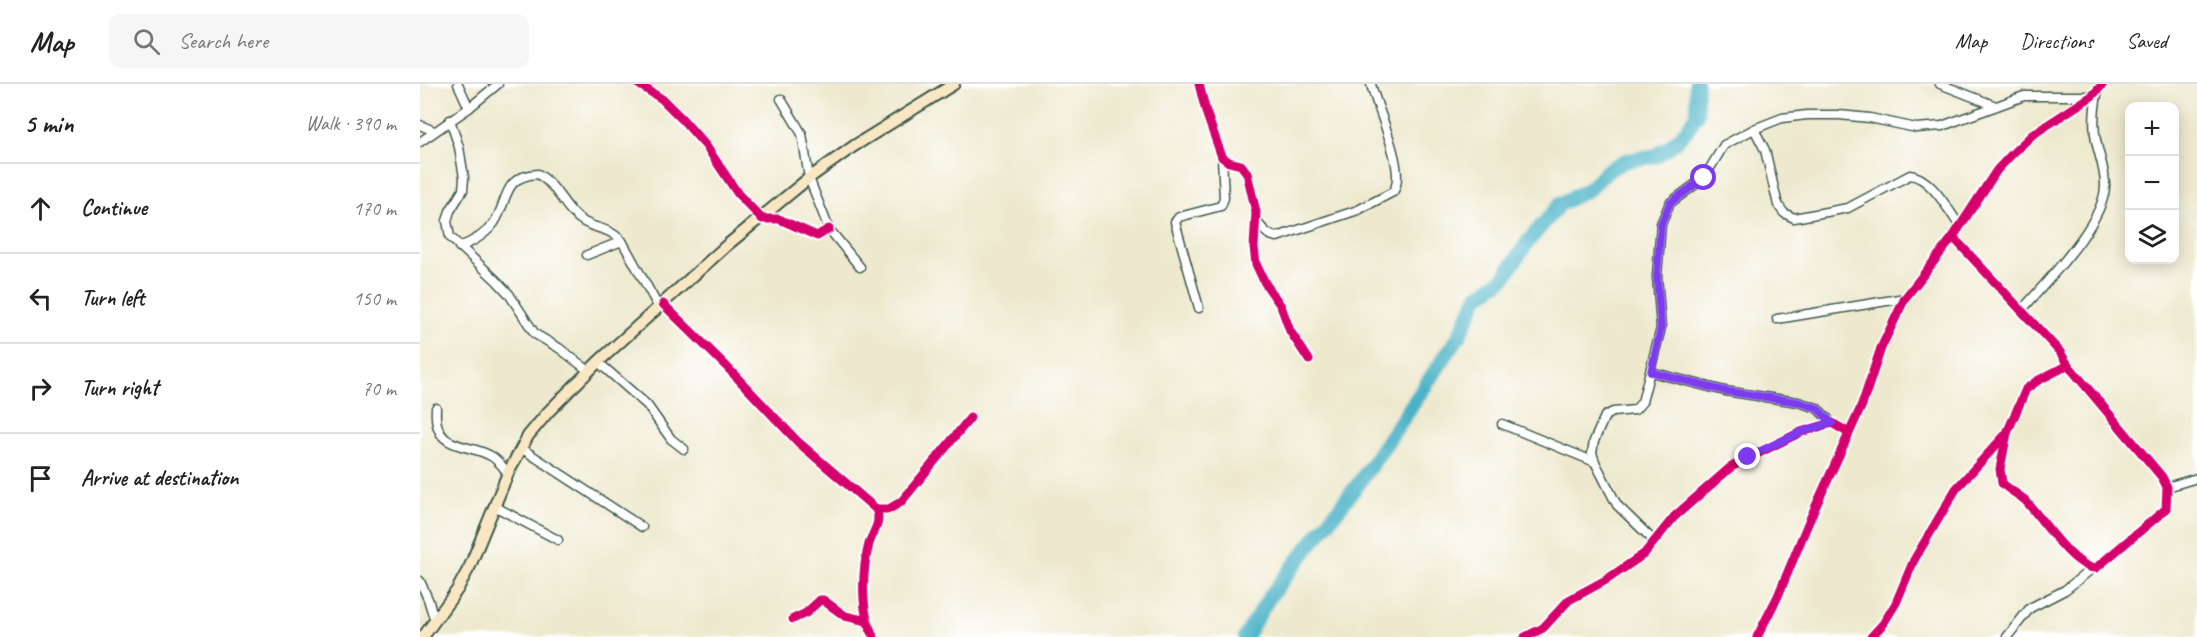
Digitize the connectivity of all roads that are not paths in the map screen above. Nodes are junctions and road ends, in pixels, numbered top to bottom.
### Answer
1 (458, 84) edge
2 (498, 84) edge
3 (638, 84) edge
4 (954, 84) edge
5 (1199, 84) edge
6 (1371, 84) edge
7 (1940, 84) edge
8 (2098, 90) edge
9 (781, 99) dead end
10 (1996, 106) junction
11 (469, 108) junction
12 (450, 120) junction
13 (420, 125) edge
14 (1754, 129) junction
15 (435, 131) junction
16 (420, 142) edge
17 (1222, 157) junction
18 (809, 178) junction
19 (762, 219) junction
20 (1257, 222) junction
21 (1960, 226) junction
22 (829, 229) junction
23 (1953, 237) junction
24 (622, 241) junction
25 (459, 247) junction
26 (587, 255) dead end
27 (860, 267) dead end
28 (1905, 298) junction
29 (661, 306) junction
30 (1199, 308) dead end
31 (2022, 310) junction
32 (1777, 319) dead end
33 (1309, 360) dead end
34 (598, 362) junction
35 (2068, 365) junction
36 (589, 371) junction
37 (1651, 372) junction
38 (436, 408) dead end
39 (970, 418) dead end
40 (1832, 423) junction
41 (1502, 424) dead end
42 (1849, 433) junction
43 (2007, 433) junction
44 (521, 448) junction
45 (684, 449) dead end
46 (1595, 462) junction
47 (508, 473) junction
48 (2197, 478) edge
49 (2167, 487) junction
50 (494, 506) junction
51 (876, 509) junction
52 (642, 527) dead end
53 (558, 540) dead end
54 (1653, 540) junction
55 (2093, 568) junction
56 (420, 581) edge
57 (793, 620) dead end
58 (435, 621) junction
59 (867, 621) junction
60 (423, 637) edge
61 (874, 637) edge
62 (1526, 637) edge
63 (1757, 637) edge
64 (1871, 637) edge
65 (2007, 637) edge

1 - 11 street
2 - 11 street
3 - 19 street
4 - 18 street
5 - 17 street
6 - 20 street
7 - 10 street
8 - 10 street
8 - 21 street
8 - 31 street
9 - 18 street
10 - 14 street
11 - 12 street
12 - 15 street
12 - 25 street
13 - 15 street
14 - 21 street
14 - 37 street
15 - 16 street
17 - 20 street
17 - 30 street
18 - 19 street
18 - 22 street
19 - 22 street
19 - 29 street
20 - 33 street
21 - 23 street
22 - 27 street
23 - 28 street
23 - 31 street
24 - 25 street
24 - 26 street
24 - 29 street
25 - 36 street
28 - 32 street
28 - 42 street
29 - 34 street
29 - 51 street
31 - 35 street
34 - 36 street
34 - 45 street
35 - 43 street
35 - 49 street
36 - 44 street
37 - 40 street
37 - 46 street
38 - 47 street
39 - 51 street
40 - 42 street
40 - 54 street
41 - 46 street
42 - 63 street
43 - 55 street
43 - 64 street
44 - 47 street
44 - 52 street
46 - 54 street
47 - 50 street
48 - 49 street
49 - 55 street
50 - 53 street
50 - 58 street
51 - 59 street
54 - 62 street
55 - 65 street
56 - 58 street
57 - 59 street
58 - 60 street
59 - 61 street

